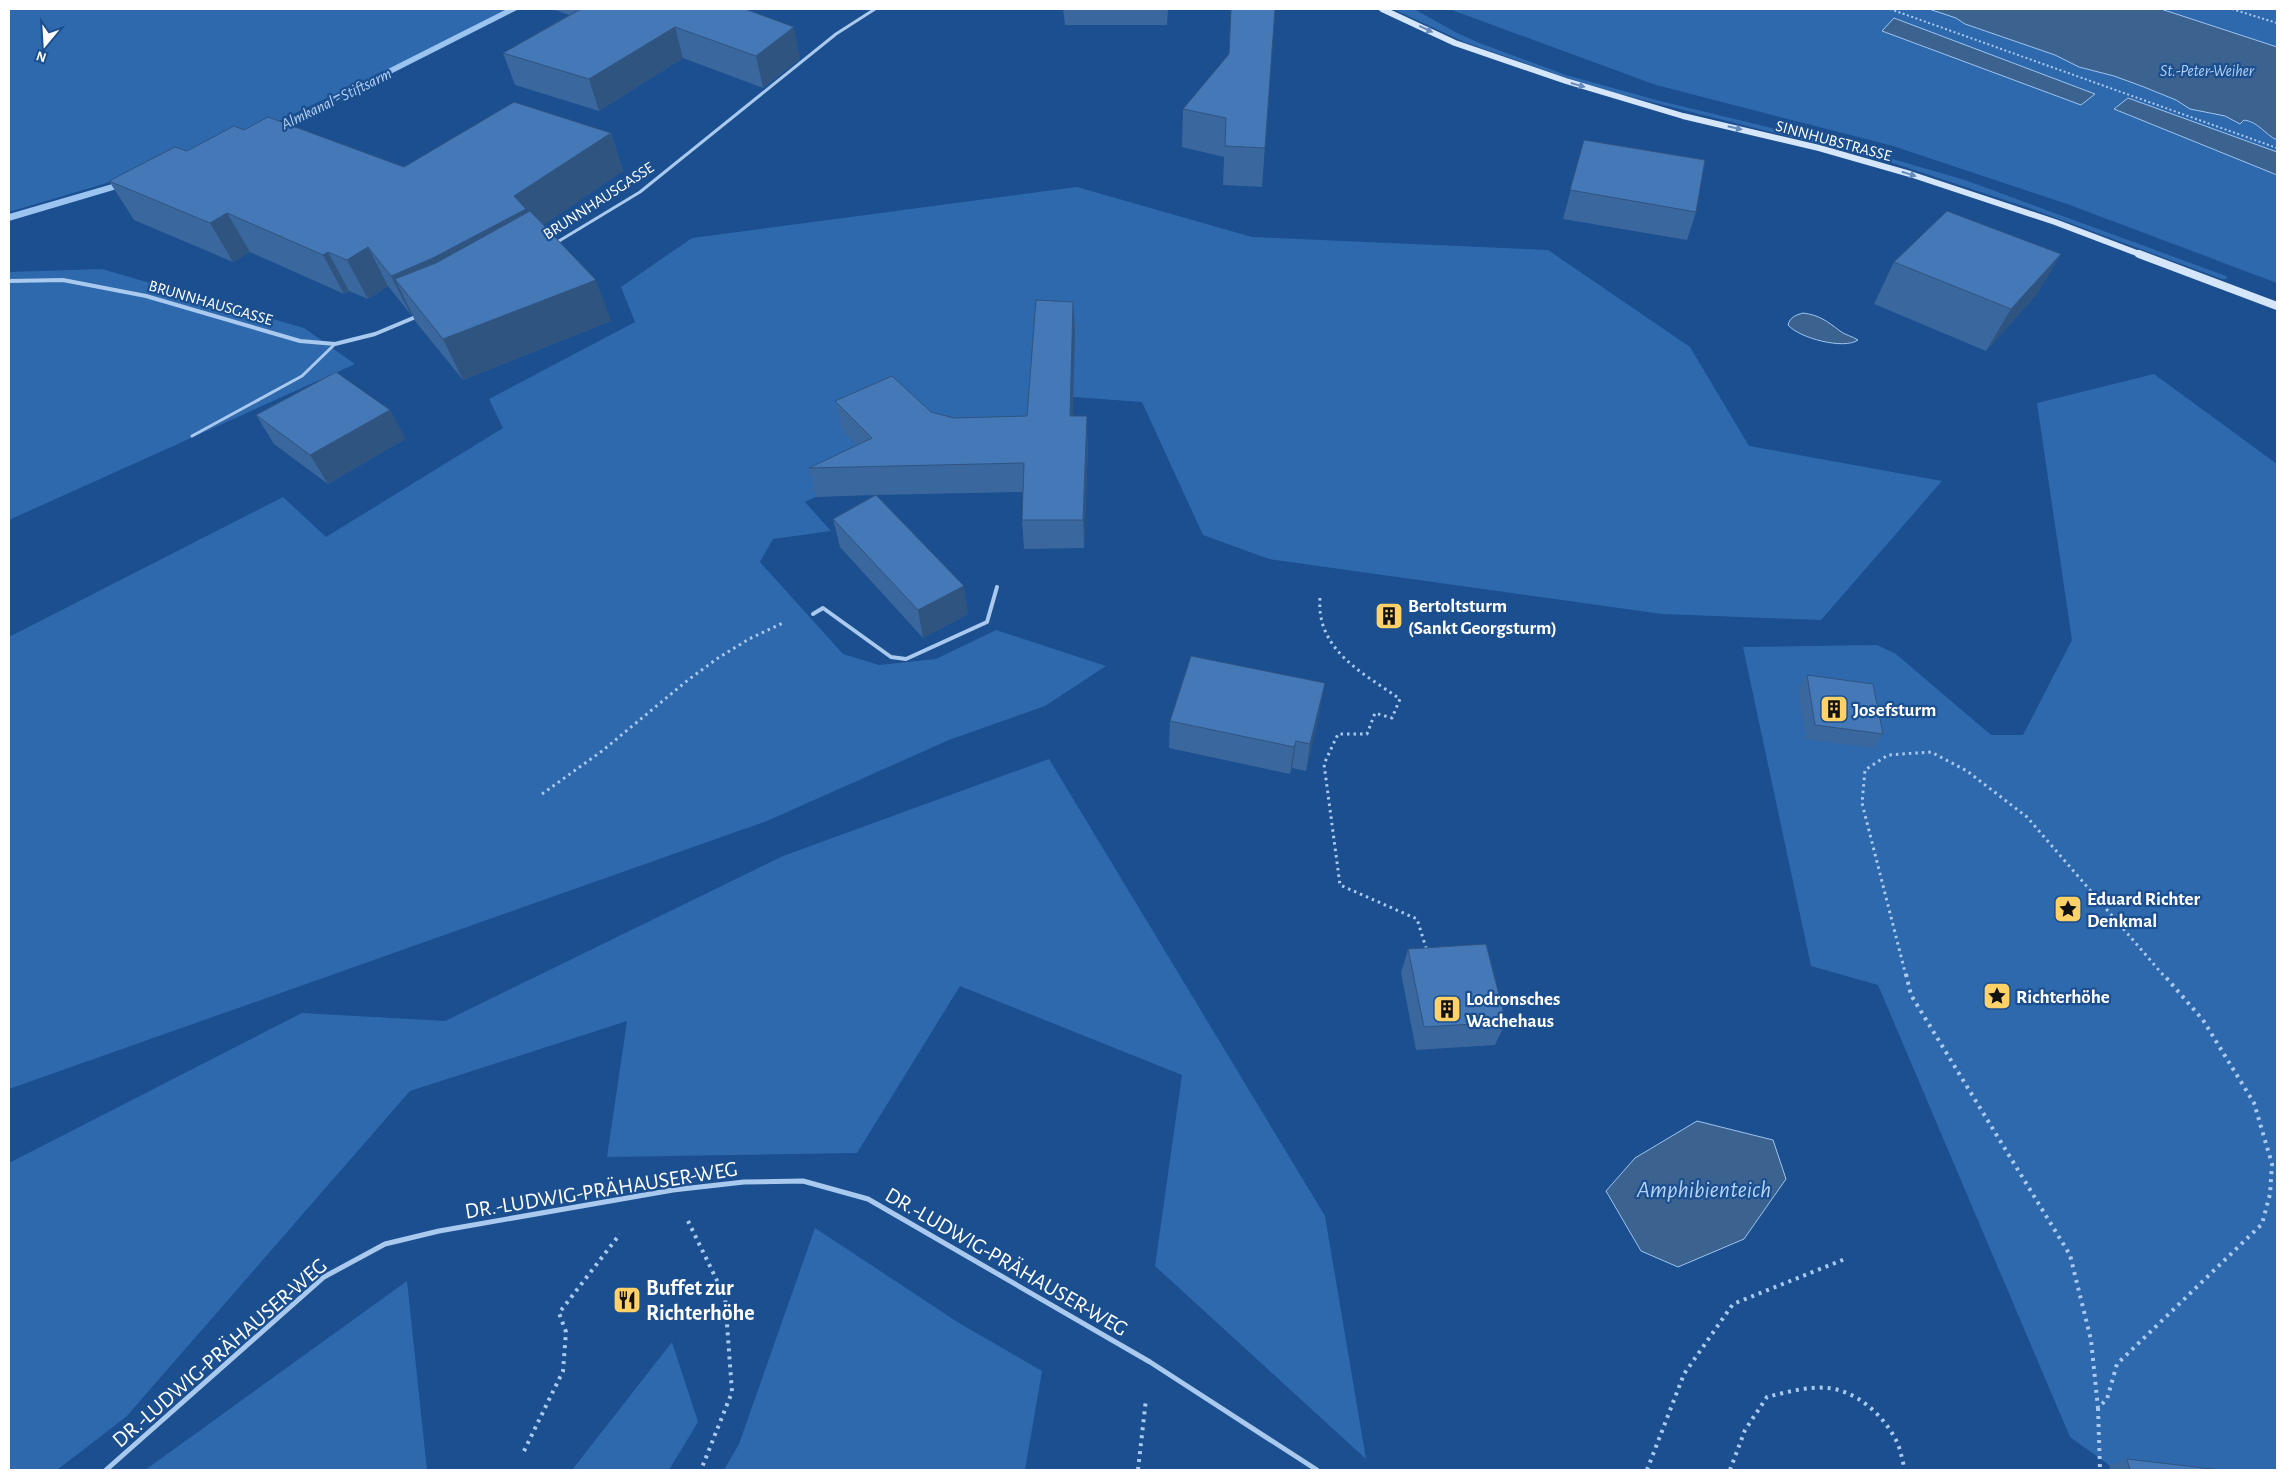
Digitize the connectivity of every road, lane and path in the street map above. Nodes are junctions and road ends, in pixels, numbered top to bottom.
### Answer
1 (875, 9) edge
2 (1382, 9) edge
3 (1890, 9) edge
4 (2232, 9) edge
5 (2277, 24) edge
6 (2277, 148) edge
7 (551, 246) edge
8 (9, 281) edge
9 (2277, 306) edge
10 (427, 312) edge
11 (335, 344) junction
12 (192, 436) dead end
13 (997, 587) dead end
14 (1320, 598) dead end
15 (813, 614) joint
16 (542, 794) dead end
17 (1428, 954) edge
18 (673, 1190) junction
19 (651, 1194) junction
20 (1845, 1258) dead end
21 (1150, 1362) junction
22 (2098, 1408) junction
23 (524, 1451) dead end
24 (106, 1470) edge
25 (701, 1470) edge
26 (1138, 1470) edge
27 (1317, 1470) edge
28 (1647, 1470) edge
29 (1730, 1470) edge
30 (1905, 1470) edge
31 (2100, 1470) edge

1 - 7 street, BRUNNHAUSGASSE
2 -> 9 street, SINNHUBSTRASSE
3 - 6 path
4 - 5 path
8 - 11 street, BRUNNHAUSGASSE
10 - 11 street, BRUNNHAUSGASSE
11 - 12 lane
13 - 15 lane
14 - 17 path
15 - 16 path
18 - 19 lane, DR.-LUDWIG-PRÄHAUSER-WEG
18 - 21 lane, DR.-LUDWIG-PRÄHAUSER-WEG
18 - 25 path
19 - 23 path
19 - 24 lane, DR.-LUDWIG-PRÄHAUSER-WEG
20 - 28 path
21 - 26 path
21 - 27 lane, DR.-LUDWIG-PRÄHAUSER-WEG
22 - 22 path
22 - 31 path
29 - 30 path

